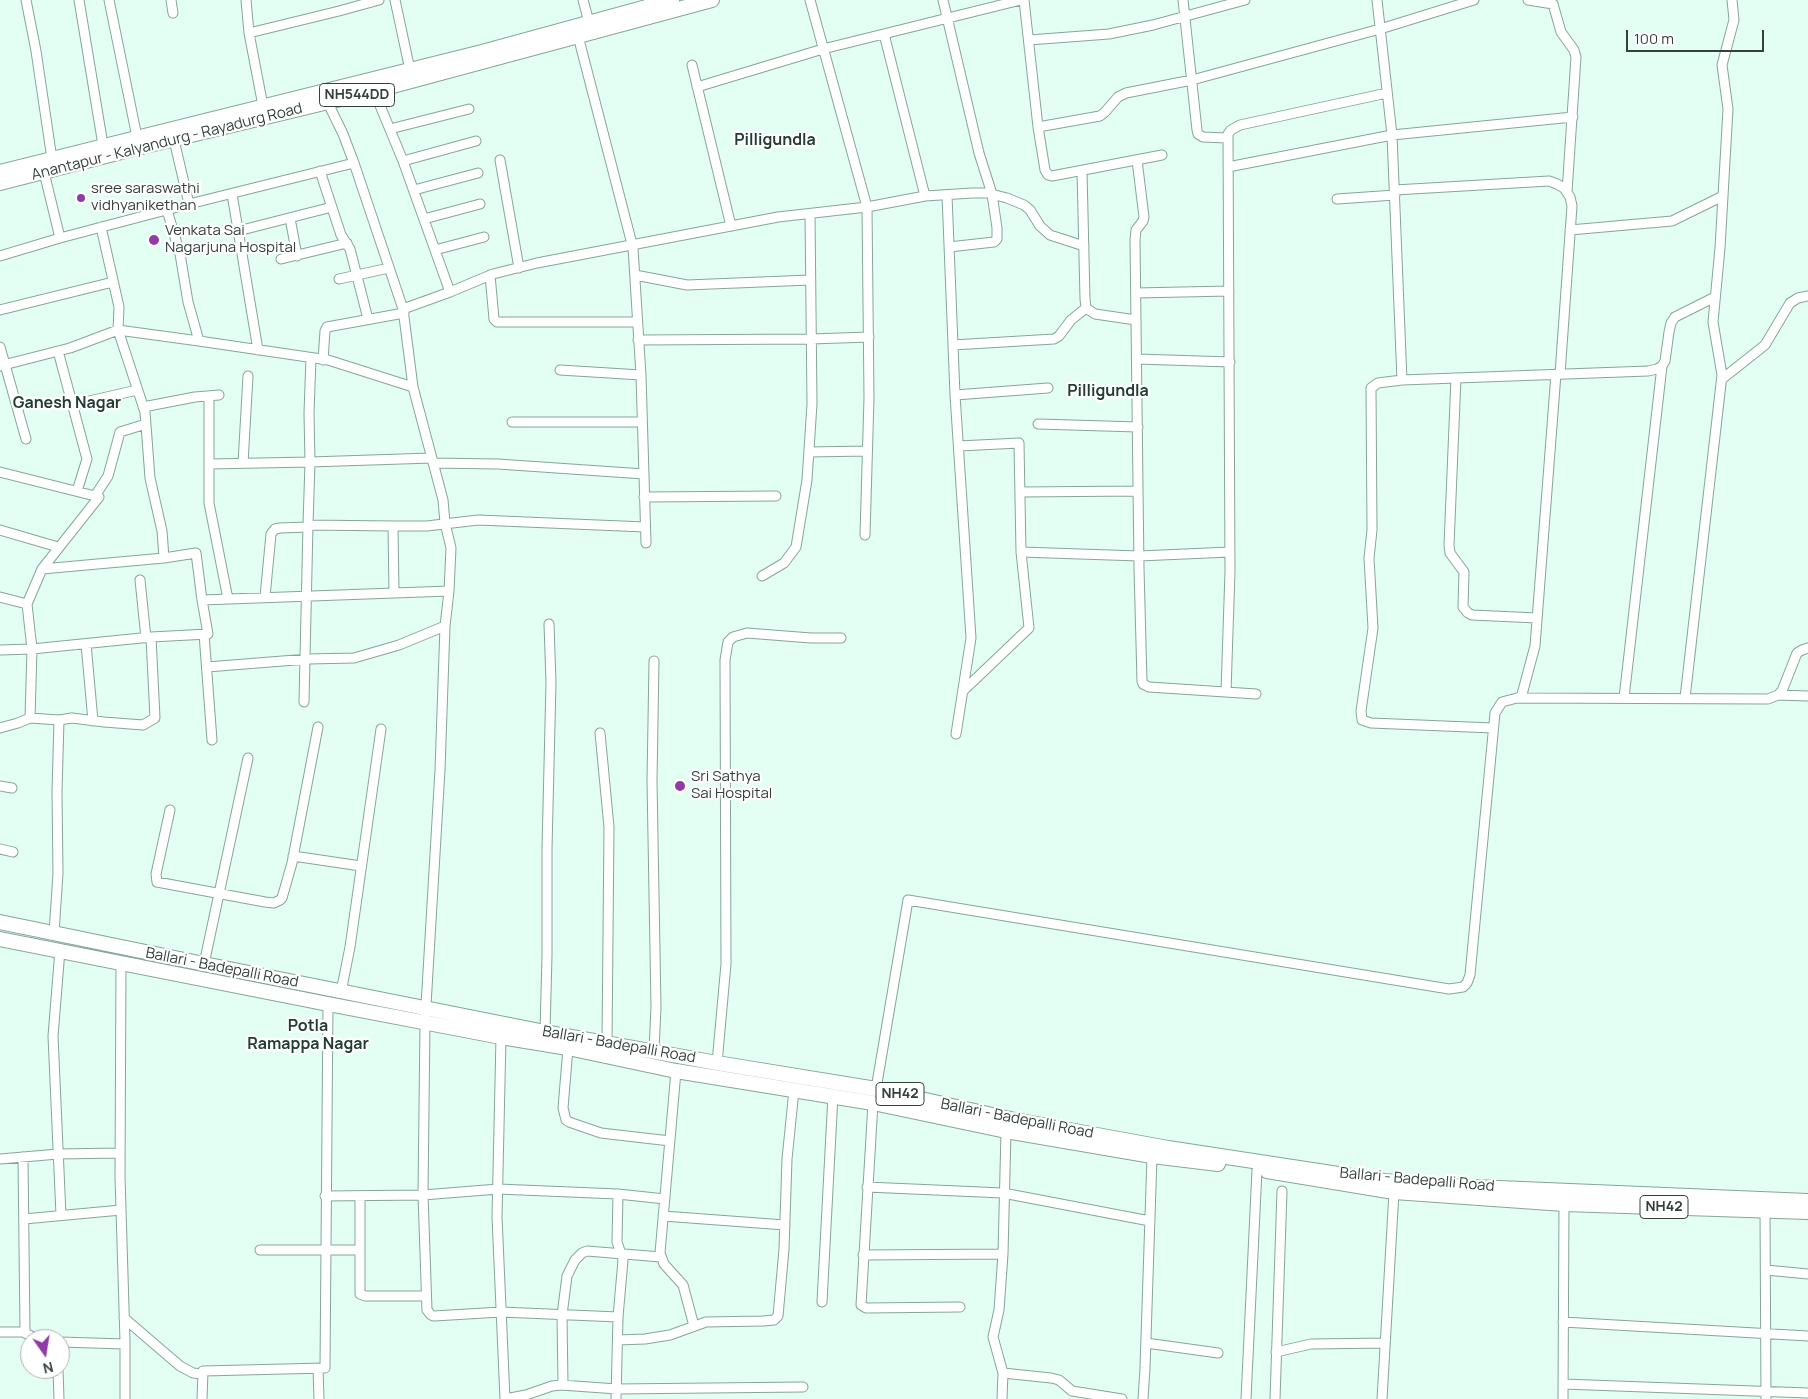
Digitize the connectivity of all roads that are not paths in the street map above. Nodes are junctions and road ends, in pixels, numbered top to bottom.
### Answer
1 (26, 0) edge
2 (79, 0) edge
3 (109, 0) edge
4 (171, 0) edge
5 (246, 0) edge
6 (379, 0) edge
7 (395, 0) edge
8 (583, 0) edge
9 (672, 0) edge
10 (712, 0) edge
11 (810, 0) edge
12 (943, 0) edge
13 (1022, 0) edge
14 (1183, 0) edge
15 (1245, 0) edge
16 (1377, 0) edge
17 (1474, 0) edge
18 (1528, 0) edge
19 (1732, 0) edge
20 (173, 13) dead end
21 (1185, 17) junction
22 (947, 18) junction
23 (589, 22) junction
24 (1380, 29) junction
25 (249, 32) junction
26 (884, 34) junction
27 (578, 36) junction
28 (1029, 40) junction
29 (823, 49) junction
30 (692, 65) dead end
31 (410, 70) junction
32 (1192, 80) junction
33 (697, 86) junction
34 (374, 91) junction
35 (1387, 93) junction
36 (325, 97) junction
37 (263, 106) junction
38 (468, 109) dead end
39 (1573, 117) junction
40 (1038, 128) junction
41 (390, 129) junction
42 (1392, 135) junction
43 (137, 137) junction
44 (1227, 138) junction
45 (174, 140) junction
46 (476, 141) dead end
47 (103, 146) junction
48 (1162, 155) dead end
49 (500, 160) dead end
50 (1137, 160) junction
51 (403, 161) junction
52 (354, 163) junction
53 (46, 164) junction
54 (1228, 167) junction
55 (1082, 171) junction
56 (0, 172) edge
57 (320, 172) junction
58 (478, 173) dead end
59 (0, 184) edge
60 (414, 190) junction
61 (1567, 192) junction
62 (1395, 193) junction
63 (232, 194) junction
64 (992, 194) junction
65 (947, 195) junction
66 (925, 196) junction
67 (1723, 196) junction
68 (1337, 199) dead end
69 (189, 204) junction
70 (480, 204) dead end
71 (867, 206) junction
72 (332, 207) junction
73 (167, 210) junction
74 (810, 214) junction
75 (290, 218) junction
76 (424, 219) junction
77 (731, 226) junction
78 (101, 227) junction
79 (1570, 230) junction
80 (238, 231) junction
81 (60, 238) junction
82 (484, 238) dead end
83 (347, 243) junction
84 (632, 245) junction
85 (1084, 246) junction
86 (949, 247) junction
87 (435, 250) junction
88 (0, 256) edge
89 (297, 256) junction
90 (282, 259) dead end
91 (389, 268) junction
92 (519, 268) junction
93 (357, 275) junction
94 (634, 275) junction
95 (490, 276) junction
96 (339, 279) dead end
97 (810, 280) junction
98 (113, 282) junction
99 (1229, 291) junction
100 (450, 292) junction
101 (1136, 293) junction
102 (1808, 296) edge
103 (1715, 297) junction
104 (1086, 308) junction
105 (0, 310) edge
106 (403, 311) junction
107 (368, 319) junction
108 (1136, 320) junction
109 (638, 322) junction
110 (118, 330) junction
111 (869, 336) junction
112 (811, 339) junction
113 (638, 340) junction
114 (199, 341) junction
115 (953, 345) junction
116 (0, 347) edge
117 (258, 350) junction
118 (58, 351) junction
119 (311, 358) junction
120 (1137, 359) junction
121 (323, 360) junction
122 (1230, 362) junction
123 (2, 365) edge
124 (1662, 366) junction
125 (560, 370) dead end
126 (1558, 374) junction
127 (641, 375) junction
128 (248, 376) dead end
129 (1456, 378) junction
130 (1722, 379) junction
131 (1402, 380) junction
132 (414, 387) junction
133 (1048, 388) dead end
134 (137, 390) junction
135 (219, 395) dead end
136 (955, 395) junction
137 (209, 396) junction
138 (72, 406) junction
139 (143, 407) junction
140 (512, 422) dead end
141 (642, 422) junction
142 (146, 424) junction
143 (1038, 424) dead end
144 (1138, 427) junction
145 (26, 439) dead end
146 (959, 446) junction
147 (867, 451) junction
148 (809, 452) junction
149 (433, 460) junction
150 (310, 462) junction
151 (243, 463) junction
152 (210, 464) junction
153 (0, 472) edge
154 (644, 474) junction
155 (77, 491) junction
156 (1138, 491) junction
157 (1020, 492) junction
158 (95, 496) junction
159 (776, 496) dead end
160 (644, 497) junction
161 (445, 523) junction
162 (308, 526) junction
163 (393, 526) junction
164 (645, 527) junction
165 (0, 530) edge
166 (864, 535) dead end
167 (646, 543) dead end
168 (58, 547) junction
169 (1021, 552) junction
170 (1230, 552) junction
171 (1139, 556) junction
172 (164, 558) junction
173 (42, 568) junction
174 (762, 576) dead end
175 (140, 580) dead end
176 (449, 591) junction
177 (394, 592) junction
178 (307, 595) junction
179 (0, 597) edge
180 (265, 597) junction
181 (228, 599) junction
182 (202, 600) junction
183 (27, 604) junction
184 (1537, 618) junction
185 (549, 624) dead end
186 (445, 626) junction
187 (204, 634) junction
188 (148, 638) junction
189 (841, 638) dead end
190 (86, 644) junction
191 (1808, 648) edge
192 (32, 649) junction
193 (0, 650) edge
194 (306, 659) junction
195 (654, 661) dead end
196 (206, 667) junction
197 (963, 690) junction
198 (1226, 692) junction
199 (1256, 694) dead end
200 (1778, 695) junction
201 (1808, 696) edge
202 (1521, 698) junction
203 (1624, 698) junction
204 (1685, 698) junction
205 (304, 702) dead end
206 (30, 718) junction
207 (59, 720) junction
208 (93, 721) junction
209 (318, 727) dead end
210 (0, 728) edge
211 (1493, 728) junction
212 (381, 729) dead end
213 (600, 733) dead end
214 (956, 734) dead end
215 (212, 740) dead end
216 (248, 758) dead end
217 (0, 786) edge
218 (12, 788) dead end
219 (170, 810) dead end
220 (0, 849) edge
221 (13, 852) dead end
222 (293, 856) junction
223 (361, 866) junction
224 (218, 894) junction
225 (0, 922) edge
226 (54, 933) junction
227 (0, 939) edge
228 (60, 950) junction
229 (121, 962) junction
230 (204, 964) junction
231 (341, 992) junction
232 (328, 1004) junction
233 (425, 1008) junction
234 (425, 1022) junction
235 (545, 1032) junction
236 (501, 1037) junction
237 (607, 1043) junction
238 (568, 1048) junction
239 (654, 1051) junction
240 (717, 1063) junction
241 (676, 1071) junction
242 (794, 1090) junction
243 (833, 1096) junction
244 (875, 1096) junction
245 (1006, 1131) junction
246 (670, 1141) junction
247 (120, 1153) junction
248 (58, 1154) junction
249 (1152, 1156) junction
250 (23, 1157) junction
251 (0, 1159) edge
252 (1257, 1170) junction
253 (867, 1187) junction
254 (498, 1189) junction
255 (1282, 1191) dead end
256 (1394, 1192) junction
257 (1004, 1193) junction
258 (618, 1194) junction
259 (423, 1195) junction
260 (325, 1196) junction
261 (360, 1196) junction
262 (665, 1199) junction
263 (1808, 1201) edge
264 (1564, 1204) junction
265 (121, 1210) junction
266 (1766, 1211) junction
267 (1808, 1212) edge
268 (61, 1215) junction
269 (663, 1216) junction
270 (24, 1219) junction
271 (1150, 1221) junction
272 (785, 1225) junction
273 (260, 1250) dead end
274 (325, 1250) junction
275 (359, 1250) junction
276 (621, 1253) junction
277 (1003, 1254) junction
278 (863, 1255) junction
279 (661, 1257) junction
280 (1766, 1270) junction
281 (1808, 1274) edge
282 (426, 1296) junction
283 (822, 1302) dead end
284 (960, 1307) dead end
285 (501, 1312) junction
286 (562, 1315) junction
287 (618, 1317) junction
288 (124, 1318) junction
289 (1564, 1322) junction
290 (694, 1326) junction
291 (25, 1329) edge
292 (0, 1332) edge
293 (20, 1333) edge
294 (1766, 1334) junction
295 (1808, 1336) edge
296 (618, 1340) junction
297 (70, 1342) edge
298 (1146, 1343) junction
299 (1385, 1343) junction
300 (125, 1344) junction
301 (1276, 1352) junction
302 (1218, 1353) dead end
303 (318, 1368) junction
304 (1003, 1373) junction
305 (203, 1374) junction
306 (58, 1379) edge
307 (1564, 1384) junction
308 (563, 1385) junction
309 (803, 1387) dead end
310 (617, 1389) junction
311 (1808, 1393) edge
312 (1766, 1395) edge
313 (1104, 1398) edge
314 (59, 1399) edge
315 (125, 1399) edge
316 (202, 1399) edge
317 (319, 1399) edge
318 (505, 1399) edge
319 (616, 1399) edge
320 (1002, 1399) edge
321 (1122, 1399) edge
322 (1142, 1399) edge
323 (1246, 1399) edge
324 (1275, 1399) edge
325 (1382, 1399) edge
326 (1564, 1399) edge

1 - 53 street
2 - 47 street
3 - 43 street
4 - 20 street
5 - 25 street
6 - 25 street
7 - 31 street
8 - 23 street
9 - 23 highway, Anantapur - Kalyandurg - Rayadurg Road / NH544DD
10 - 27 highway, Anantapur - Kalyandurg - Rayadurg Road / NH544DD
11 - 29 street
12 - 22 street
13 - 22 street
13 - 28 street
14 - 21 street
15 - 21 street
16 - 24 street
17 - 24 street
18 - 39 street
19 - 67 street
21 - 28 street
21 - 32 street
22 - 26 street
22 - 64 street
23 - 31 highway, Anantapur - Kalyandurg - Rayadurg Road / NH544DD
24 - 32 street
24 - 35 street
25 - 37 street
26 - 29 street
26 - 66 street
27 - 34 highway, Anantapur - Kalyandurg - Rayadurg Road / NH544DD
27 - 84 street
28 - 40 street
29 - 33 street
29 - 71 street
30 - 33 street
31 - 36 highway, Anantapur - Kalyandurg - Rayadurg Road / NH544DD
32 - 40 street
32 - 44 street
33 - 77 street
34 - 36 highway, Anantapur - Kalyandurg - Rayadurg Road / NH544DD
34 - 41 street
35 - 42 street
35 - 44 street
36 - 37 highway, Anantapur - Kalyandurg - Rayadurg Road / NH544DD
36 - 45 highway, Anantapur - Kalyandurg - Rayadurg Road / NH544DD
36 - 52 street
37 - 43 highway, Anantapur - Kalyandurg - Rayadurg Road / NH544DD
38 - 41 street
39 - 42 street
39 - 61 street
40 - 55 street
41 - 51 street
42 - 54 street
42 - 62 street
43 - 47 highway, Anantapur - Kalyandurg - Rayadurg Road / NH544DD
44 - 54 street
45 - 53 highway, Anantapur - Kalyandurg - Rayadurg Road / NH544DD
45 - 69 street
46 - 51 street
47 - 53 highway, Anantapur - Kalyandurg - Rayadurg Road / NH544DD
48 - 50 street
49 - 92 street
50 - 55 street
50 - 101 street
51 - 60 street
52 - 57 street
52 - 91 street
53 - 56 highway, Anantapur - Kalyandurg - Rayadurg Road / NH544DD
53 - 59 highway, Anantapur - Kalyandurg - Rayadurg Road / NH544DD
53 - 81 street
54 - 99 street
55 - 85 street
57 - 63 street
57 - 72 street
58 - 60 street
60 - 76 street
61 - 62 street
61 - 79 street
62 - 68 street
62 - 131 street
63 - 69 street
63 - 80 street
64 - 65 street
64 - 85 street
64 - 86 street
65 - 66 street
65 - 86 street
66 - 71 street
67 - 79 street
67 - 103 street
69 - 73 street
70 - 76 street
71 - 74 street
71 - 111 street
72 - 75 street
72 - 83 street
73 - 78 street
73 - 114 street
74 - 77 street
74 - 97 street
75 - 80 street
75 - 89 street
76 - 87 street
77 - 84 street
78 - 81 street
78 - 98 street
79 - 126 street
80 - 117 street
81 - 88 street
82 - 87 street
83 - 89 street
83 - 93 street
84 - 92 street
84 - 94 street
85 - 104 street
86 - 115 street
87 - 100 street
89 - 90 street
91 - 93 street
91 - 106 street
92 - 95 street
93 - 96 street
93 - 107 street
94 - 97 street
94 - 109 street
95 - 100 street
95 - 109 street
97 - 112 street
98 - 105 street
98 - 110 street
99 - 101 street
99 - 122 street
100 - 106 street
101 - 108 street
102 - 130 street
103 - 124 street
103 - 130 street
104 - 108 street
104 - 115 street
106 - 107 street
106 - 132 street
107 - 121 street
108 - 120 street
109 - 113 street
110 - 114 street
110 - 118 street
110 - 134 street
111 - 112 street
111 - 147 street
112 - 113 street
112 - 148 street
113 - 127 street
114 - 117 street
115 - 136 street
116 - 123 street
117 - 119 street
118 - 123 street
118 - 138 street
119 - 121 street
119 - 150 street
120 - 122 street
120 - 144 street
121 - 132 street
122 - 170 street
123 - 145 street
124 - 126 street
124 - 203 street
125 - 127 street
126 - 129 street
126 - 184 street
127 - 141 street
128 - 151 street
129 - 131 street
129 - 184 street
130 - 204 street
131 - 211 street
132 - 149 street
133 - 136 street
134 - 138 street
134 - 139 street
135 - 137 street
136 - 146 street
137 - 139 street
137 - 152 street
138 - 155 street
139 - 142 street
140 - 141 street
141 - 154 street
142 - 158 street
142 - 172 street
143 - 144 street
144 - 156 street
146 - 157 street
146 - 197 street
147 - 148 street
147 - 166 street
148 - 174 street
149 - 150 street
149 - 154 street
149 - 161 street
150 - 151 street
150 - 162 street
151 - 152 street
152 - 181 street
153 - 155 street
154 - 160 street
155 - 158 street
156 - 157 street
156 - 171 street
157 - 169 street
158 - 168 street
159 - 160 street
160 - 164 street
161 - 163 street
161 - 164 street
161 - 176 street
162 - 163 street
162 - 178 street
162 - 180 street
163 - 177 street
164 - 167 street
165 - 168 street
168 - 173 street
169 - 171 street
169 - 197 street
170 - 171 street
170 - 198 street
171 - 198 street
172 - 173 street
172 - 182 street
173 - 183 street
175 - 188 street
176 - 177 street
176 - 186 street
177 - 178 street
178 - 180 street
178 - 194 street
179 - 183 street
180 - 181 street
181 - 182 street
182 - 187 street
183 - 192 street
184 - 202 street
185 - 235 street
186 - 194 street
186 - 233 street
187 - 188 street
187 - 196 street
188 - 190 street
188 - 208 street
189 - 240 street
190 - 192 street
190 - 208 street
191 - 200 street
192 - 193 street
192 - 206 street
194 - 196 street
194 - 205 street
195 - 239 street
196 - 215 street
197 - 214 street
198 - 199 street
200 - 201 street
200 - 204 street
202 - 203 street
202 - 211 street
203 - 204 street
206 - 207 street
206 - 210 street
207 - 208 street
207 - 226 street
209 - 222 street
211 - 244 street
212 - 223 street
213 - 237 street
216 - 224 street
217 - 218 street
219 - 224 street
220 - 221 street
222 - 223 street
222 - 224 street
223 - 231 street
224 - 230 street
225 - 226 highway, Ballari - Badepalli Road / NH42
226 - 230 highway, Ballari - Badepalli Road / NH42
227 - 228 highway, Ballari - Badepalli Road / NH42
228 - 229 highway, Ballari - Badepalli Road / NH42
228 - 248 street
229 - 232 highway, Ballari - Badepalli Road / NH42
229 - 247 street
230 - 231 highway, Ballari - Badepalli Road / NH42
231 - 233 highway, Ballari - Badepalli Road / NH42
232 - 234 highway, Ballari - Badepalli Road / NH42
232 - 260 street
233 - 234 street
233 - 235 highway, Ballari - Badepalli Road / NH42
234 - 236 highway, Ballari - Badepalli Road / NH42
234 - 259 street
235 - 237 highway, Ballari - Badepalli Road / NH42
236 - 238 highway, Ballari - Badepalli Road / NH42
236 - 254 street
237 - 239 highway, Ballari - Badepalli Road / NH42
238 - 241 highway, Ballari - Badepalli Road / NH42
238 - 246 street
239 - 240 highway, Ballari - Badepalli Road / NH42
240 - 244 highway, Ballari - Badepalli Road / NH42
241 - 242 highway, Ballari - Badepalli Road / NH42
241 - 246 street
242 - 243 highway, Ballari - Badepalli Road / NH42
242 - 272 street
243 - 244 highway, Ballari - Badepalli Road / NH42
243 - 283 street
244 - 245 highway, Ballari - Badepalli Road / NH42
244 - 253 street
244 - 263 highway, Ballari - Badepalli Road / NH42
245 - 249 highway, Ballari - Badepalli Road / NH42
245 - 257 street
246 - 262 street
247 - 248 street
247 - 265 street
248 - 250 street
248 - 268 street
249 - 252 highway, Ballari - Badepalli Road / NH42
249 - 271 street
250 - 251 street
250 - 270 street
252 - 256 highway, Ballari - Badepalli Road / NH42
252 - 323 street
253 - 257 street
253 - 278 street
254 - 258 street
254 - 259 street
254 - 285 street
255 - 301 street
256 - 264 highway, Ballari - Badepalli Road / NH42
256 - 299 street
257 - 271 street
257 - 277 street
258 - 262 street
258 - 276 street
259 - 261 street
259 - 282 street
260 - 261 street
260 - 274 street
261 - 275 street
262 - 269 street
264 - 266 highway, Ballari - Badepalli Road / NH42
264 - 289 street
265 - 268 street
265 - 288 street
266 - 267 highway, Ballari - Badepalli Road / NH42
266 - 280 street
268 - 270 street
269 - 272 street
269 - 279 street
270 - 291 street
271 - 298 street
272 - 290 street
273 - 274 street
274 - 275 street
274 - 303 street
275 - 282 street
276 - 279 street
276 - 286 street
276 - 287 street
277 - 278 street
277 - 304 street
278 - 284 street
279 - 290 street
280 - 281 street
280 - 294 street
282 - 285 street
285 - 286 street
285 - 318 street
286 - 287 street
286 - 308 street
287 - 296 street
288 - 300 street
288 - 305 street
289 - 294 street
289 - 307 street
290 - 296 street
292 - 293 street
294 - 295 street
294 - 312 street
296 - 310 street
297 - 300 street
298 - 302 street
298 - 322 street
299 - 301 street
299 - 325 street
300 - 315 street
301 - 324 street
303 - 305 street
303 - 317 street
304 - 313 street
304 - 320 street
305 - 316 street
306 - 314 street
307 - 312 street
307 - 326 street
308 - 310 street
308 - 318 street
309 - 310 street
310 - 319 street
311 - 312 street
313 - 321 street

